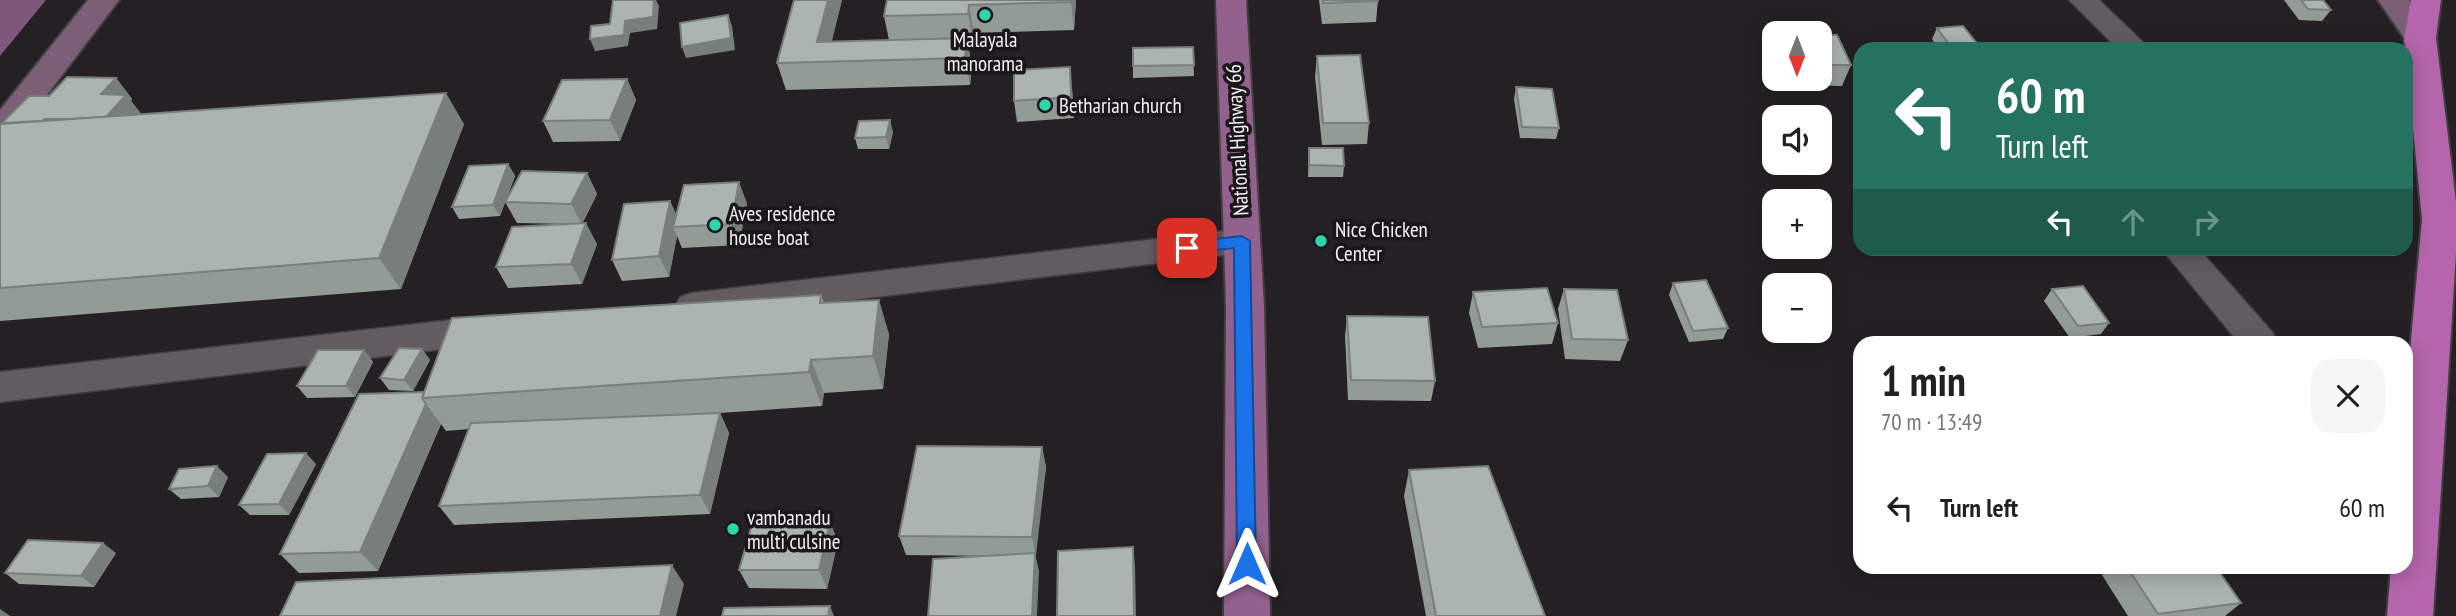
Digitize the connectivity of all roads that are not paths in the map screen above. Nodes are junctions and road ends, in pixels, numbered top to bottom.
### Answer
1 (104, 0) edge
2 (1231, 0) edge
3 (2083, 0) edge
4 (2393, 0) edge
5 (2426, 0) edge
6 (2420, 38) junction
7 (2128, 42) edge
8 (0, 132) edge
9 (2448, 220) edge
10 (1242, 241) junction
11 (2185, 256) edge
12 (662, 309) edge
13 (524, 326) edge
14 (2254, 336) edge
15 (0, 387) edge
16 (1247, 616) edge
17 (2410, 616) edge

1 - 8 street
2 - 10 main road, National Highway 66
3 - 7 street
4 - 6 street
5 - 6 highway
6 - 9 highway
9 - 17 highway
10 - 12 street
10 - 16 main road, National Highway 66
11 - 14 street
13 - 15 street

